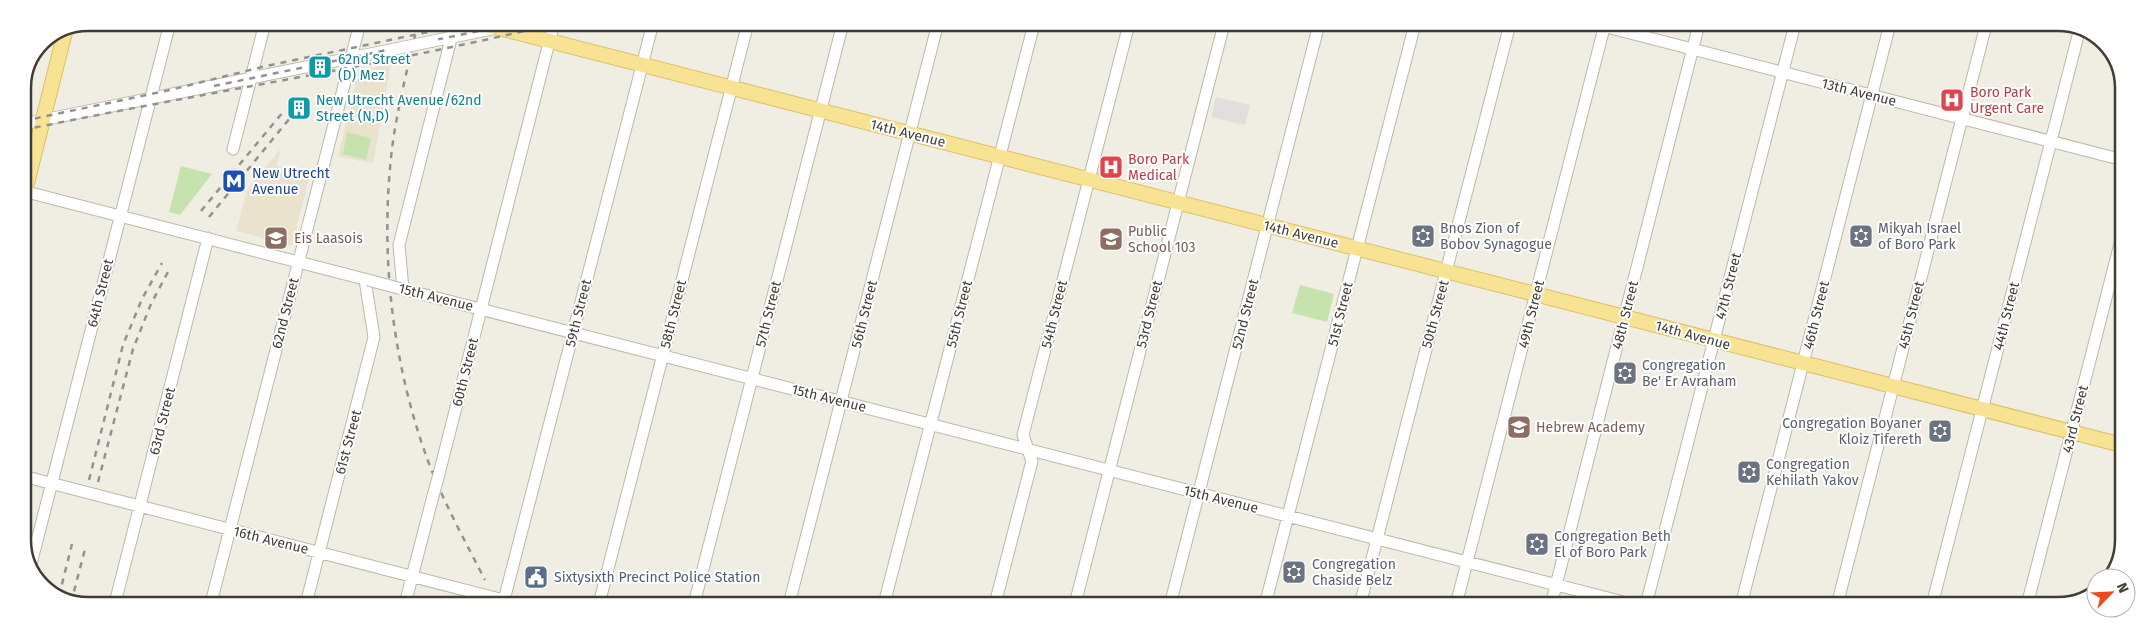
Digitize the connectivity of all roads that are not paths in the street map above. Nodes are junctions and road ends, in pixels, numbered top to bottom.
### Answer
1 (168, 31) edge
2 (263, 31) edge
3 (358, 31) edge
4 (453, 31) edge
5 (484, 31) edge
6 (510, 31) edge
7 (552, 31) edge
8 (650, 31) edge
9 (746, 31) edge
10 (841, 31) edge
11 (936, 31) edge
12 (1032, 31) edge
13 (1127, 31) edge
14 (1222, 31) edge
15 (1317, 31) edge
16 (1413, 31) edge
17 (1508, 31) edge
18 (1601, 31) edge
19 (1624, 31) edge
20 (1697, 31) edge
21 (1793, 31) edge
22 (1888, 31) edge
23 (1984, 31) edge
24 (2078, 35) edge
25 (64, 37) edge
26 (451, 38) junction
27 (549, 41) junction
28 (1693, 50) junction
29 (351, 58) junction
30 (642, 65) junction
31 (1782, 72) junction
32 (251, 79) junction
33 (731, 88) junction
34 (1872, 95) junction
35 (150, 100) junction
36 (821, 111) junction
37 (1961, 118) junction
38 (43, 120) junction
39 (31, 122) edge
40 (910, 134) junction
41 (2050, 141) junction
42 (233, 149) dead end
43 (999, 157) junction
44 (2115, 158) edge
45 (31, 164) edge
46 (1089, 180) junction
47 (31, 196) edge
48 (1178, 203) junction
49 (120, 216) junction
50 (1267, 226) junction
51 (208, 238) junction
52 (1356, 248) junction
53 (298, 262) junction
54 (2115, 263) edge
55 (1446, 272) junction
56 (367, 280) junction
57 (402, 289) junction
58 (1536, 294) junction
59 (480, 309) junction
60 (1625, 317) junction
61 (573, 332) junction
62 (1714, 340) junction
63 (662, 355) junction
64 (1803, 363) junction
65 (752, 378) junction
66 (1893, 386) junction
67 (841, 401) junction
68 (1982, 409) junction
69 (930, 424) junction
70 (2071, 432) junction
71 (2115, 443) edge
72 (1028, 449) junction
73 (1109, 470) junction
74 (31, 478) edge
75 (52, 484) junction
76 (1198, 493) junction
77 (140, 506) junction
78 (1288, 516) junction
79 (230, 530) junction
80 (1377, 539) junction
81 (319, 552) junction
82 (33, 556) edge
83 (1467, 562) junction
84 (412, 576) junction
85 (1556, 585) junction
86 (117, 597) edge
87 (213, 597) edge
88 (308, 597) edge
89 (407, 597) edge
90 (486, 597) edge
91 (505, 597) edge
92 (601, 597) edge
93 (696, 597) edge
94 (791, 597) edge
95 (886, 597) edge
96 (997, 597) edge
97 (1077, 597) edge
98 (1172, 597) edge
99 (1267, 597) edge
100 (1362, 597) edge
101 (1458, 597) edge
102 (1553, 597) edge
103 (1603, 597) edge
104 (1648, 597) edge
105 (1743, 597) edge
106 (1839, 597) edge
107 (1934, 597) edge
108 (2029, 597) edge

1 - 35 street, 64th Street
2 - 32 street
3 - 29 street, 62nd Street
4 - 26 street
5 - 26 street
6 - 27 main road, 14th Avenue
7 - 27 street, 60th Street
8 - 30 street, 59th Street
9 - 33 street, 58th Street
10 - 36 street, 57th Street
11 - 40 street, 56th Street
12 - 43 street, 55th Street
13 - 46 street, 54th Street
14 - 48 street, 53rd Street
15 - 50 street, 52nd Street
16 - 52 street, 51st Street
17 - 55 street, 50th Street
18 - 58 street, 49th Street
19 - 28 street, 13th Avenue
20 - 28 street, 48th Street
21 - 31 street, 47th Street
22 - 34 street, 46th Street
23 - 37 street, 45th Street
24 - 41 street, 44th Street
25 - 38 main road
26 - 29 street, bridge
26 - 57 street
27 - 30 main road, 14th Avenue
27 - 59 street, 60th Street
28 - 31 street, 13th Avenue
28 - 60 street, 48th Street
29 - 32 street
29 - 53 street, 62nd Street
30 - 33 main road, 14th Avenue
30 - 61 street, 59th Street
31 - 34 street, 13th Avenue
31 - 62 street, 47th Street
32 - 35 street
32 - 42 street
33 - 36 main road, 14th Avenue
33 - 63 street, 58th Street
34 - 37 street, 13th Avenue
34 - 64 street, 46th Street
35 - 38 street
35 - 49 street, 64th Street
36 - 40 main road, 14th Avenue
36 - 65 street, 57th Street
37 - 41 street, 13th Avenue
37 - 66 street, 45th Street
38 - 39 street
38 - 45 main road
40 - 43 main road, 14th Avenue
40 - 67 street, 56th Street
41 - 44 street, 13th Avenue
41 - 68 street, 44th Street
43 - 46 main road, 14th Avenue
43 - 69 street, 55th Street
46 - 48 main road, 14th Avenue
46 - 72 street, 54th Street
47 - 49 street, 15th Avenue
48 - 50 main road, 14th Avenue
48 - 73 street, 53rd Street
49 - 51 street, 15th Avenue
49 - 75 street, 64th Street
50 - 52 main road, 14th Avenue
50 - 76 street, 52nd Street
51 - 53 street, 15th Avenue
51 - 77 street, 63rd Street
52 - 55 main road, 14th Avenue
52 - 78 street, 51st Street
53 - 56 street, 15th Avenue
53 - 79 street, 62nd Street
54 - 70 street, 43rd Street
55 - 58 main road, 14th Avenue
55 - 80 street, 50th Street
56 - 57 street, 15th Avenue, bridge
56 - 81 street, 61st Street
57 - 59 street, 15th Avenue
58 - 60 main road, 14th Avenue
58 - 83 street, 49th Street
59 - 61 street, 15th Avenue
59 - 84 street, 60th Street, bridge
60 - 62 main road, 14th Avenue
60 - 85 street, 48th Street
61 - 63 street, 15th Avenue
61 - 91 street, 59th Street
62 - 64 main road, 14th Avenue
62 - 104 street, 47th Street
63 - 65 street, 15th Avenue
63 - 92 street, 58th Street
64 - 66 main road, 14th Avenue
64 - 105 street, 46th Street
65 - 67 street, 15th Avenue
65 - 93 street, 57th Street
66 - 68 main road, 14th Avenue
66 - 106 street, 45th Street
67 - 69 street, 15th Avenue
67 - 94 street, 56th Street
68 - 70 main road, 14th Avenue
68 - 107 street, 44th Street
69 - 72 street, 15th Avenue
69 - 95 street, 55th Street
70 - 71 main road, 14th Avenue
70 - 108 street, 43rd Street
72 - 73 street, 15th Avenue
72 - 96 street, 54th Street
73 - 76 street, 15th Avenue
73 - 97 street, 53rd Street
74 - 75 street, 16th Avenue
75 - 77 street, 16th Avenue
75 - 82 street, 64th Street
76 - 78 street, 15th Avenue
76 - 98 street, 52nd Street
77 - 79 street, 16th Avenue
77 - 86 street, 63rd Street
78 - 80 street, 15th Avenue
78 - 99 street, 51st Street
79 - 81 street, 16th Avenue
79 - 87 street, 62nd Street
80 - 83 street, 15th Avenue
80 - 100 street, 50th Street
81 - 84 street, 16th Avenue
81 - 88 street, 61st Street
83 - 85 street, 15th Avenue
83 - 101 street, 49th Street
84 - 89 street, 60th Street
84 - 90 street, 16th Avenue
85 - 102 street, 48th Street
85 - 103 street, 15th Avenue

